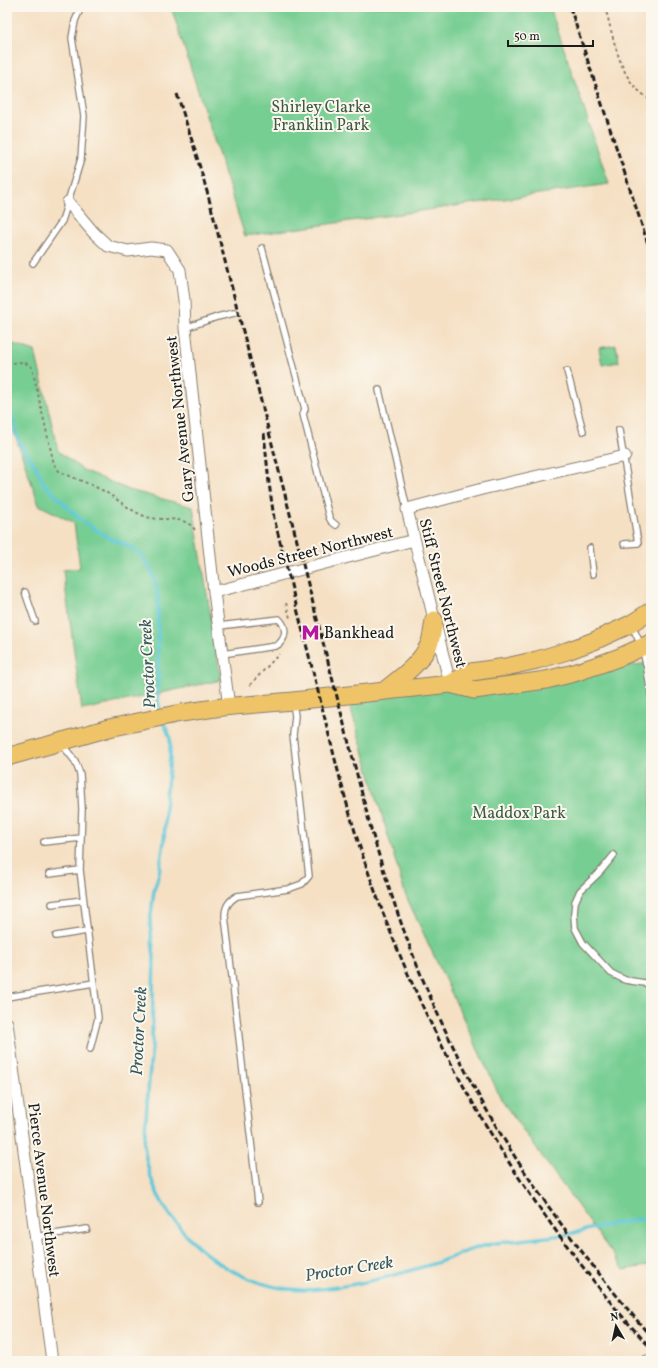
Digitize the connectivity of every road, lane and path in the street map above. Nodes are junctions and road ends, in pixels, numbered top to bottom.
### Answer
1 (81, 7) edge
2 (605, 7) edge
3 (651, 101) edge
4 (68, 202) junction
5 (262, 248) dead end
6 (34, 263) dead end
7 (234, 313) dead end
8 (185, 328) junction
9 (7, 364) edge
10 (567, 371) dead end
11 (379, 390) dead end
12 (619, 430) dead end
13 (583, 431) dead end
14 (625, 456) junction
15 (407, 509) junction
16 (336, 525) dead end
17 (196, 532) dead end
18 (414, 540) junction
19 (624, 544) dead end
20 (590, 548) dead end
21 (593, 574) dead end
22 (25, 592) dead end
23 (214, 592) junction
24 (651, 611) edge
25 (434, 620) junction
26 (35, 621) dead end
27 (631, 624) junction
28 (218, 626) junction
29 (646, 645) edge
30 (222, 654) junction
31 (450, 684) junction
32 (384, 690) junction
33 (651, 694) edge
34 (293, 701) junction
35 (229, 707) junction
36 (60, 742) junction
37 (7, 757) edge
38 (81, 838) junction
39 (44, 842) dead end
40 (614, 855) dead end
41 (80, 870) junction
42 (49, 874) dead end
43 (83, 900) junction
44 (52, 904) dead end
45 (87, 931) junction
46 (56, 936) dead end
47 (94, 983) junction
48 (651, 984) edge
49 (7, 997) edge
50 (7, 1023) edge
51 (90, 1049) dead end
52 (258, 1202) dead end
53 (87, 1229) dead end
54 (35, 1237) junction
55 (651, 1360) edge
56 (52, 1361) edge
57 (647, 1361) edge

1 - 4 lane
2 - 3 path
4 - 6 lane
4 - 8 street, Gary Avenue Northwest
5 - 16 lane
7 - 8 lane
8 - 23 street, Gary Avenue Northwest
9 - 17 path
10 - 13 lane
11 - 15 lane
12 - 14 lane
14 - 15 street
14 - 19 lane
15 - 18 street, Stiff Street Northwest
18 - 23 street, Woods Street Northwest
18 - 25 street, Stiff Street Northwest
20 - 21 lane
22 - 26 lane
23 - 28 street, Gary Avenue Northwest
24 - 27 main road
25 - 31 street, Stiff Street Northwest
25 - 32 main road
27 - 29 lane
27 - 31 main road
28 - 30 street, Gary Avenue Northwest
28 - 30 lane
29 - 31 main road
29 - 33 lane
30 - 35 street, Gary Avenue Northwest
31 - 32 main road
32 - 34 main road
34 - 35 main road
34 - 52 lane
35 - 36 main road
36 - 37 main road
36 - 38 lane
38 - 39 lane
38 - 41 lane
40 - 48 lane
41 - 42 lane
41 - 43 lane
43 - 44 lane
43 - 45 lane
45 - 46 lane
45 - 47 lane
47 - 49 lane
47 - 51 lane
50 - 54 street, Pierce Avenue Northwest
53 - 54 lane
54 - 56 street, Pierce Avenue Northwest
55 - 57 street

